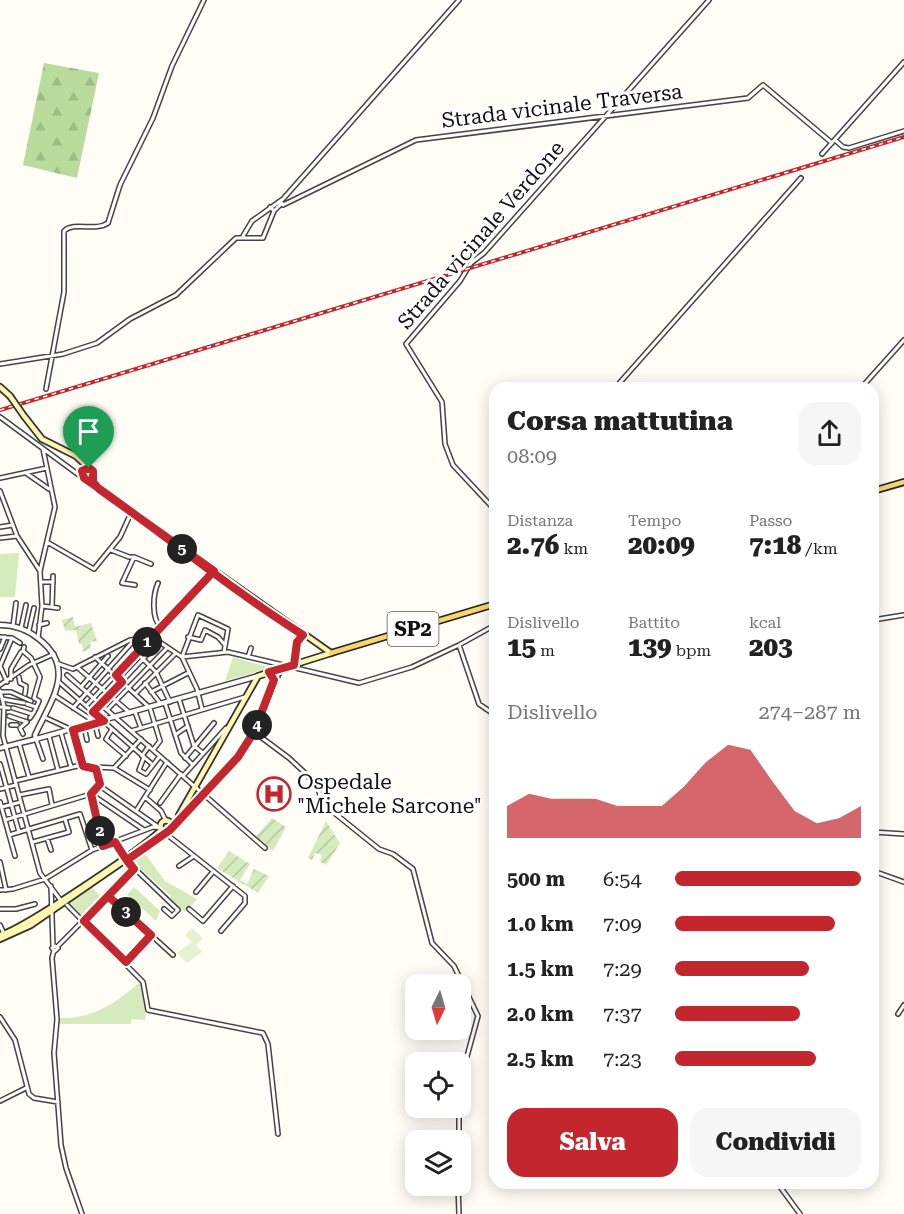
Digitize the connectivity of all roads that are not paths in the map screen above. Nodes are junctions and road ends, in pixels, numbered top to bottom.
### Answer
1 (204, 0) edge
2 (459, 0) edge
3 (709, 0) edge
4 (904, 62) edge
5 (606, 117) junction
6 (904, 131) edge
7 (834, 142) junction
8 (822, 154) dead end
9 (801, 178) dead end
10 (279, 201) junction
11 (283, 205) junction
12 (270, 207) junction
13 (273, 211) junction
14 (243, 236) junction
15 (904, 340) edge
16 (53, 356) junction
17 (0, 364) edge
18 (620, 382) edge
19 (866, 382) edge
20 (0, 387) edge
21 (46, 389) dead end
22 (0, 417) edge
23 (44, 449) junction
24 (78, 457) junction
25 (68, 467) junction
26 (47, 468) junction
27 (89, 468) junction
28 (83, 471) junction
29 (26, 473) junction
30 (93, 477) junction
31 (0, 478) edge
32 (85, 479) junction
33 (904, 482) edge
34 (99, 489) junction
35 (879, 489) edge
36 (51, 490) junction
37 (0, 491) edge
38 (489, 503) edge
39 (131, 513) junction
40 (13, 525) junction
41 (0, 527) edge
42 (17, 536) junction
43 (0, 538) edge
44 (47, 542) junction
45 (111, 550) junction
46 (134, 557) junction
47 (150, 564) dead end
48 (40, 571) junction
49 (214, 571) junction
50 (53, 576) dead end
51 (41, 582) junction
52 (53, 582) junction
53 (158, 583) dead end
54 (135, 585) dead end
55 (16, 603) dead end
56 (26, 605) dead end
57 (42, 606) junction
58 (489, 606) edge
59 (52, 607) junction
60 (34, 608) dead end
61 (58, 608) dead end
62 (904, 615) edge
63 (879, 619) edge
64 (47, 623) dead end
65 (0, 625) edge
66 (39, 625) junction
67 (13, 626) junction
68 (161, 627) junction
69 (21, 628) junction
70 (489, 628) edge
71 (29, 630) dead end
72 (303, 635) junction
73 (0, 637) edge
74 (5, 637) junction
75 (152, 637) junction
76 (12, 638) junction
77 (38, 638) junction
78 (136, 638) junction
79 (188, 638) junction
80 (230, 641) dead end
81 (159, 642) junction
82 (20, 643) dead end
83 (225, 644) junction
84 (459, 645) junction
85 (24, 647) dead end
86 (167, 648) junction
87 (251, 648) dead end
88 (0, 649) edge
89 (21, 652) dead end
90 (224, 652) junction
91 (137, 653) junction
92 (176, 653) junction
93 (331, 653) junction
94 (54, 656) junction
95 (95, 656) junction
96 (108, 656) dead end
97 (182, 657) junction
98 (248, 657) junction
99 (143, 659) junction
100 (268, 662) junction
101 (102, 663) junction
102 (276, 663) junction
103 (35, 664) junction
104 (59, 664) junction
105 (150, 665) junction
106 (292, 665) junction
107 (0, 666) edge
108 (77, 667) junction
109 (73, 669) junction
110 (109, 669) junction
111 (274, 671) junction
112 (156, 672) junction
113 (189, 673) junction
114 (67, 675) junction
115 (116, 675) junction
116 (18, 676) junction
117 (258, 676) junction
118 (89, 677) junction
119 (11, 679) junction
120 (59, 680) junction
121 (274, 680) junction
122 (7, 682) junction
123 (122, 682) junction
124 (96, 683) junction
125 (144, 683) junction
126 (0, 685) edge
127 (163, 686) junction
128 (81, 687) junction
129 (128, 688) junction
130 (103, 689) junction
131 (173, 689) dead end
132 (197, 691) junction
133 (1, 692) edge
134 (87, 692) junction
135 (151, 692) junction
136 (165, 692) junction
137 (25, 694) dead end
138 (135, 694) junction
139 (54, 695) junction
140 (110, 695) junction
141 (248, 696) junction
142 (94, 698) junction
143 (2, 699) junction
144 (179, 699) junction
145 (80, 700) junction
146 (116, 700) junction
147 (31, 701) dead end
148 (165, 703) junction
149 (100, 704) junction
150 (86, 706) junction
151 (2, 707) edge
152 (73, 708) junction
153 (150, 708) junction
154 (107, 710) junction
155 (202, 710) junction
156 (489, 711) edge
157 (93, 712) junction
158 (133, 713) junction
159 (32, 715) junction
160 (184, 715) junction
161 (7, 716) junction
162 (44, 717) junction
163 (116, 718) junction
164 (170, 719) junction
165 (104, 721) junction
166 (96, 723) junction
167 (213, 723) dead end
168 (155, 724) junction
169 (230, 724) junction
170 (6, 725) edge
171 (19, 726) junction
172 (188, 726) junction
173 (84, 727) junction
174 (141, 728) junction
175 (112, 729) junction
176 (72, 730) junction
177 (131, 731) junction
178 (254, 732) junction
179 (62, 733) junction
180 (23, 734) dead end
181 (175, 735) junction
182 (49, 736) junction
183 (98, 736) dead end
184 (36, 739) junction
185 (141, 739) junction
186 (87, 740) dead end
187 (19, 743) junction
188 (149, 746) junction
189 (194, 746) junction
190 (6, 747) junction
191 (0, 748) edge
192 (133, 748) junction
193 (153, 750) junction
194 (203, 753) junction
195 (126, 756) junction
196 (160, 756) junction
197 (143, 757) junction
198 (184, 758) junction
199 (43, 759) dead end
200 (167, 762) junction
201 (0, 764) edge
202 (153, 765) junction
203 (193, 765) junction
204 (11, 766) junction
205 (83, 766) junction
206 (71, 767) junction
207 (114, 768) junction
208 (1, 769) edge
209 (96, 769) junction
210 (58, 770) junction
211 (182, 775) junction
212 (29, 777) junction
213 (15, 783) junction
214 (100, 786) junction
215 (195, 786) junction
216 (6, 787) junction
217 (0, 789) edge
218 (150, 790) junction
219 (91, 794) junction
220 (19, 795) junction
221 (205, 795) junction
222 (146, 797) junction
223 (0, 802) edge
224 (21, 802) junction
225 (211, 802) junction
226 (160, 803) dead end
227 (195, 804) junction
228 (11, 805) junction
229 (52, 805) junction
230 (1, 807) edge
231 (190, 810) junction
232 (136, 811) junction
233 (24, 815) junction
234 (179, 815) junction
235 (15, 818) junction
236 (65, 819) junction
237 (5, 820) junction
238 (166, 821) junction
239 (28, 829) junction
240 (165, 829) junction
241 (144, 830) junction
242 (19, 832) junction
243 (879, 832) edge
244 (904, 834) edge
245 (9, 835) junction
246 (46, 838) junction
247 (32, 842) junction
248 (115, 842) junction
249 (103, 846) junction
250 (265, 848) dead end
251 (51, 850) dead end
252 (93, 850) junction
253 (15, 856) dead end
254 (194, 856) junction
255 (126, 858) junction
256 (0, 862) edge
257 (179, 866) dead end
258 (134, 869) junction
259 (212, 872) junction
260 (879, 873) edge
261 (45, 879) junction
262 (904, 882) edge
263 (51, 886) junction
264 (233, 886) junction
265 (0, 890) edge
266 (6, 890) junction
267 (195, 892) dead end
268 (108, 896) junction
269 (64, 903) junction
270 (35, 904) dead end
271 (0, 909) edge
272 (51, 909) junction
273 (164, 909) dead end
274 (189, 909) dead end
275 (84, 921) junction
276 (0, 925) edge
277 (221, 931) dead end
278 (151, 935) junction
279 (1, 936) edge
280 (55, 948) junction
281 (173, 955) dead end
282 (126, 962) junction
283 (904, 1005) edge
284 (898, 1014) dead end
285 (0, 1017) edge
286 (468, 1052) edge
287 (26, 1088) junction
288 (0, 1101) edge
289 (58, 1102) junction
290 (278, 1134) dead end
291 (782, 1189) edge
292 (458, 1196) edge
293 (82, 1214) edge
294 (459, 1214) edge
295 (800, 1214) edge

1 - 16 street
2 - 10 street
3 - 5 street, Strada vicinale Verdone
4 - 7 street
5 - 7 street, Strada vicinale Traversa
5 - 11 street, Strada vicinale Traversa
5 - 38 street, Strada vicinale Verdone
6 - 7 street
7 - 8 street
9 - 18 street
10 - 11 street
10 - 12 street
11 - 13 street, Strada vicinale Traversa
12 - 13 street
12 - 14 street
13 - 14 street
14 - 16 street
15 - 19 street
16 - 17 street
16 - 21 street
20 - 24 main road, bridge
22 - 23 street
23 - 25 street
23 - 26 street
24 - 27 main road
24 - 28 main road
25 - 28 street
25 - 32 street
26 - 29 street
26 - 36 street
27 - 28 main road
27 - 30 main road
28 - 32 main road
29 - 31 street
29 - 36 street
30 - 32 main road
30 - 34 main road
32 - 34 main road
33 - 35 main road
34 - 39 main road
36 - 44 street
37 - 40 street
39 - 45 street
39 - 49 main road
40 - 41 street
40 - 42 street
42 - 43 street
42 - 48 street
44 - 45 street
44 - 48 street
45 - 46 street
46 - 47 street
46 - 54 street
48 - 51 street
49 - 68 street
49 - 72 main road
50 - 52 street
51 - 52 street
51 - 57 street
52 - 59 street
53 - 68 street
55 - 67 street
56 - 69 street
57 - 59 street
57 - 66 street
58 - 93 main road, SP2
59 - 61 street
60 - 71 street
62 - 63 street
64 - 66 street
65 - 67 street
66 - 77 street
67 - 69 street
68 - 75 street
69 - 77 street
70 - 84 street
72 - 93 main road
72 - 106 street
73 - 74 street
74 - 76 street
74 - 88 street
75 - 78 street
75 - 81 street
75 - 91 street
76 - 82 street
76 - 107 street
77 - 94 street
78 - 95 street
78 - 110 street
79 - 83 street
79 - 83 street
79 - 97 street
80 - 83 street
81 - 86 street
81 - 99 street
83 - 90 street
84 - 106 street
84 - 156 street
85 - 103 street
86 - 92 street
86 - 105 street
87 - 98 street
89 - 119 street
90 - 97 street
90 - 98 street
91 - 99 street
91 - 115 street
92 - 97 street
92 - 112 street
93 - 106 main road, SP2
94 - 103 street
94 - 104 street
95 - 101 street
95 - 108 street
96 - 101 street
97 - 113 street
98 - 100 street
99 - 105 street
99 - 123 street
100 - 102 street
100 - 111 street
101 - 110 street
101 - 118 street
102 - 106 street
102 - 111 street
103 - 116 street
103 - 159 street
104 - 109 street
104 - 120 street
105 - 112 street
105 - 129 street
106 - 111 main road, SP2
107 - 122 street
108 - 109 street
108 - 118 street
109 - 114 street
110 - 115 street
110 - 124 street
111 - 117 main road, SP2
111 - 121 main road
111 - 121 main road
112 - 125 street
112 - 127 street
113 - 127 street
113 - 132 street
114 - 120 street
114 - 128 street
115 - 123 street
115 - 130 street
116 - 119 street
116 - 137 street
117 - 132 street
117 - 141 main road
118 - 124 street
118 - 128 street
119 - 122 street
120 - 139 street
120 - 145 street
121 - 178 main road
122 - 126 street
123 - 129 street
123 - 140 street
124 - 130 street
124 - 134 street
125 - 135 street
125 - 138 street
127 - 135 street
127 - 136 street
128 - 134 street
129 - 138 street
129 - 146 street
130 - 140 street
130 - 142 street
131 - 136 street
132 - 144 street
132 - 155 street
133 - 143 street
133 - 147 street
134 - 142 street
134 - 145 street
135 - 148 street
136 - 148 street
138 - 153 street
139 - 152 street
139 - 162 street
140 - 146 street
140 - 149 street
141 - 155 street
141 - 169 main road
142 - 149 street
142 - 150 street
143 - 151 street
143 - 159 street
144 - 148 street
144 - 160 street
145 - 150 street
145 - 152 street
146 - 154 street
146 - 158 street
148 - 153 street
148 - 164 street
149 - 154 street
149 - 157 street
150 - 157 street
151 - 159 street
151 - 161 street
152 - 166 street
153 - 158 street
153 - 168 street
154 - 163 street
155 - 160 street
157 - 165 street
158 - 163 street
158 - 174 street
159 - 161 street
159 - 171 street
160 - 164 street
160 - 172 street
161 - 170 street
162 - 176 street
162 - 184 street
163 - 165 street
163 - 177 street
164 - 168 street
164 - 181 street
165 - 166 street
165 - 175 street
166 - 173 street
166 - 183 street
167 - 189 street
168 - 174 street
168 - 193 street
169 - 194 street
169 - 215 main road
170 - 171 street
170 - 190 street
171 - 180 street
172 - 181 street
172 - 189 street
173 - 176 street
173 - 186 street
174 - 177 street
175 - 192 street
175 - 195 street
176 - 179 street
176 - 205 street
177 - 185 street
178 - 221 main road
178 - 286 street
179 - 182 street
179 - 206 street
181 - 198 street
182 - 184 street
182 - 210 street
184 - 187 street
184 - 199 street
185 - 188 street
185 - 192 street
187 - 190 street
187 - 212 street
188 - 193 street
188 - 197 street
189 - 194 street
189 - 198 street
190 - 191 street
190 - 204 street
192 - 195 street
192 - 197 street
193 - 196 street
194 - 203 street
195 - 207 street
196 - 200 street
196 - 202 street
197 - 202 street
197 - 202 street
198 - 203 street
200 - 211 street
200 - 218 street
201 - 208 street
203 - 211 street
204 - 208 street
204 - 213 street
205 - 206 street
205 - 209 street
206 - 210 street
207 - 209 street
207 - 218 street
208 - 216 street
209 - 214 street
210 - 212 street
211 - 215 street
211 - 226 street
212 - 213 street
213 - 216 street
213 - 220 street
214 - 219 street
214 - 232 street
215 - 221 street
215 - 234 main road
216 - 217 street
216 - 228 street
218 - 222 street
219 - 229 street
219 - 241 street
219 - 249 street
220 - 224 street
220 - 229 street
221 - 225 street
221 - 227 main road
222 - 232 street
222 - 238 street
223 - 230 street
224 - 228 street
224 - 233 street
225 - 227 street
225 - 250 street
227 - 231 main road
228 - 230 street
228 - 235 street
229 - 233 street
230 - 237 street
231 - 234 main road
231 - 240 main road
232 - 240 street
233 - 235 street
233 - 239 street
234 - 238 main road
235 - 237 street
235 - 242 street
236 - 239 street
236 - 246 street
236 - 252 street
237 - 245 street
238 - 240 main road
238 - 240 main road
239 - 242 street
239 - 247 street
240 - 241 street
240 - 254 street
240 - 255 main road
241 - 248 street
242 - 245 street
243 - 244 street
245 - 253 street
246 - 247 street
246 - 251 street
247 - 261 street
248 - 249 street
248 - 255 street
249 - 252 street
252 - 261 street
254 - 257 street
254 - 259 street
255 - 258 street
255 - 269 main road
256 - 266 street
258 - 268 street
258 - 273 street
259 - 264 street
259 - 267 street
260 - 262 street
261 - 263 street
261 - 266 street
263 - 269 street
263 - 272 street
264 - 274 street
264 - 277 street
265 - 266 street
268 - 275 street
268 - 278 street
269 - 272 main road
269 - 275 street
270 - 271 street
272 - 279 main road
272 - 280 street
275 - 280 street
275 - 282 street
276 - 279 street
278 - 281 street
278 - 282 street
280 - 289 street
282 - 290 street
283 - 284 street
285 - 287 street
287 - 288 street
287 - 289 street
289 - 293 street
291 - 295 street
292 - 294 street

